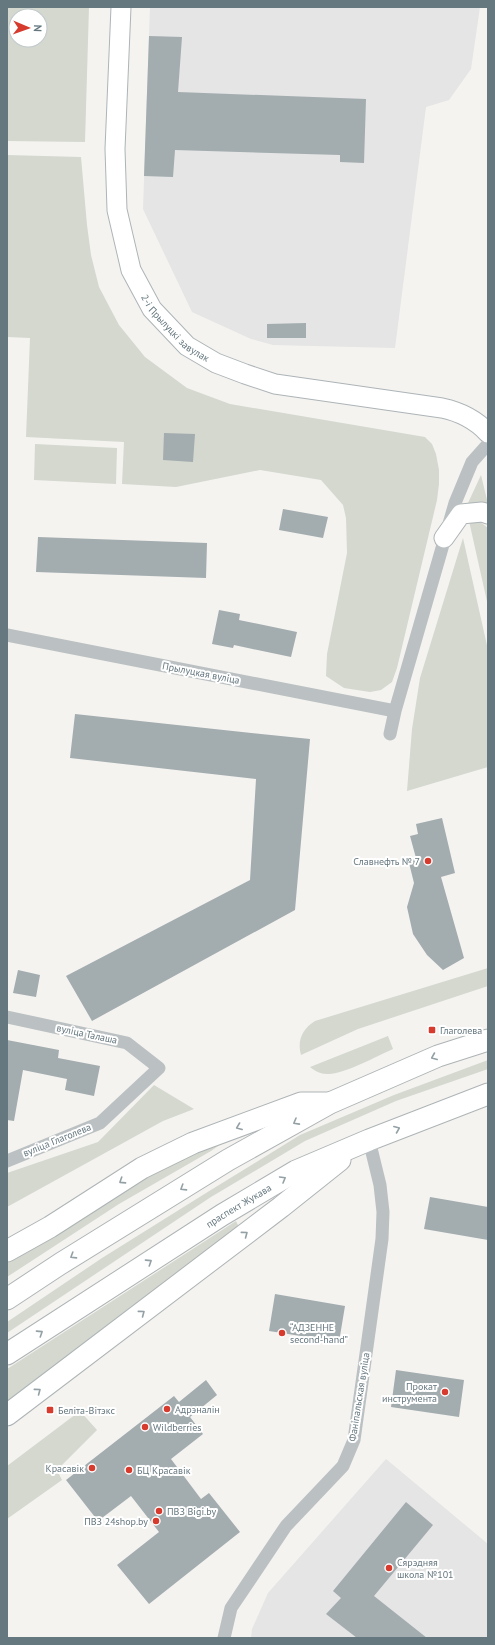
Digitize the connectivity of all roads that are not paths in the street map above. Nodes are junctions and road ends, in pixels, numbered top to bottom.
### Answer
1 (121, 7) edge
2 (488, 433) edge
3 (488, 444) edge
4 (488, 514) edge
5 (444, 538) junction
6 (7, 635) edge
7 (395, 711) junction
8 (390, 734) dead end
9 (7, 1017) edge
10 (488, 1040) edge
11 (159, 1068) joint
12 (488, 1094) edge
13 (330, 1103) junction
14 (365, 1142) junction
15 (7, 1161) edge
16 (7, 1251) edge
17 (7, 1299) edge
18 (7, 1354) edge
19 (7, 1415) edge
20 (224, 1638) edge

1 - 2 street, 2-і Прылуцкі завулак
3 - 5 street
4 - 5 street
5 - 7 street
6 - 7 street, Прылуцкая вуліца
7 - 8 street
9 - 11 street, вуліца Талаша
10 -> 13 main road
11 - 15 street, вуліца Глаголева
14 -> 12 main road, праспект Жукава
13 -> 16 main road
13 -> 17 main road
18 -> 14 main road, праспект Жукава
19 -> 14 main road
14 - 20 street, Фаніпальская вуліца

